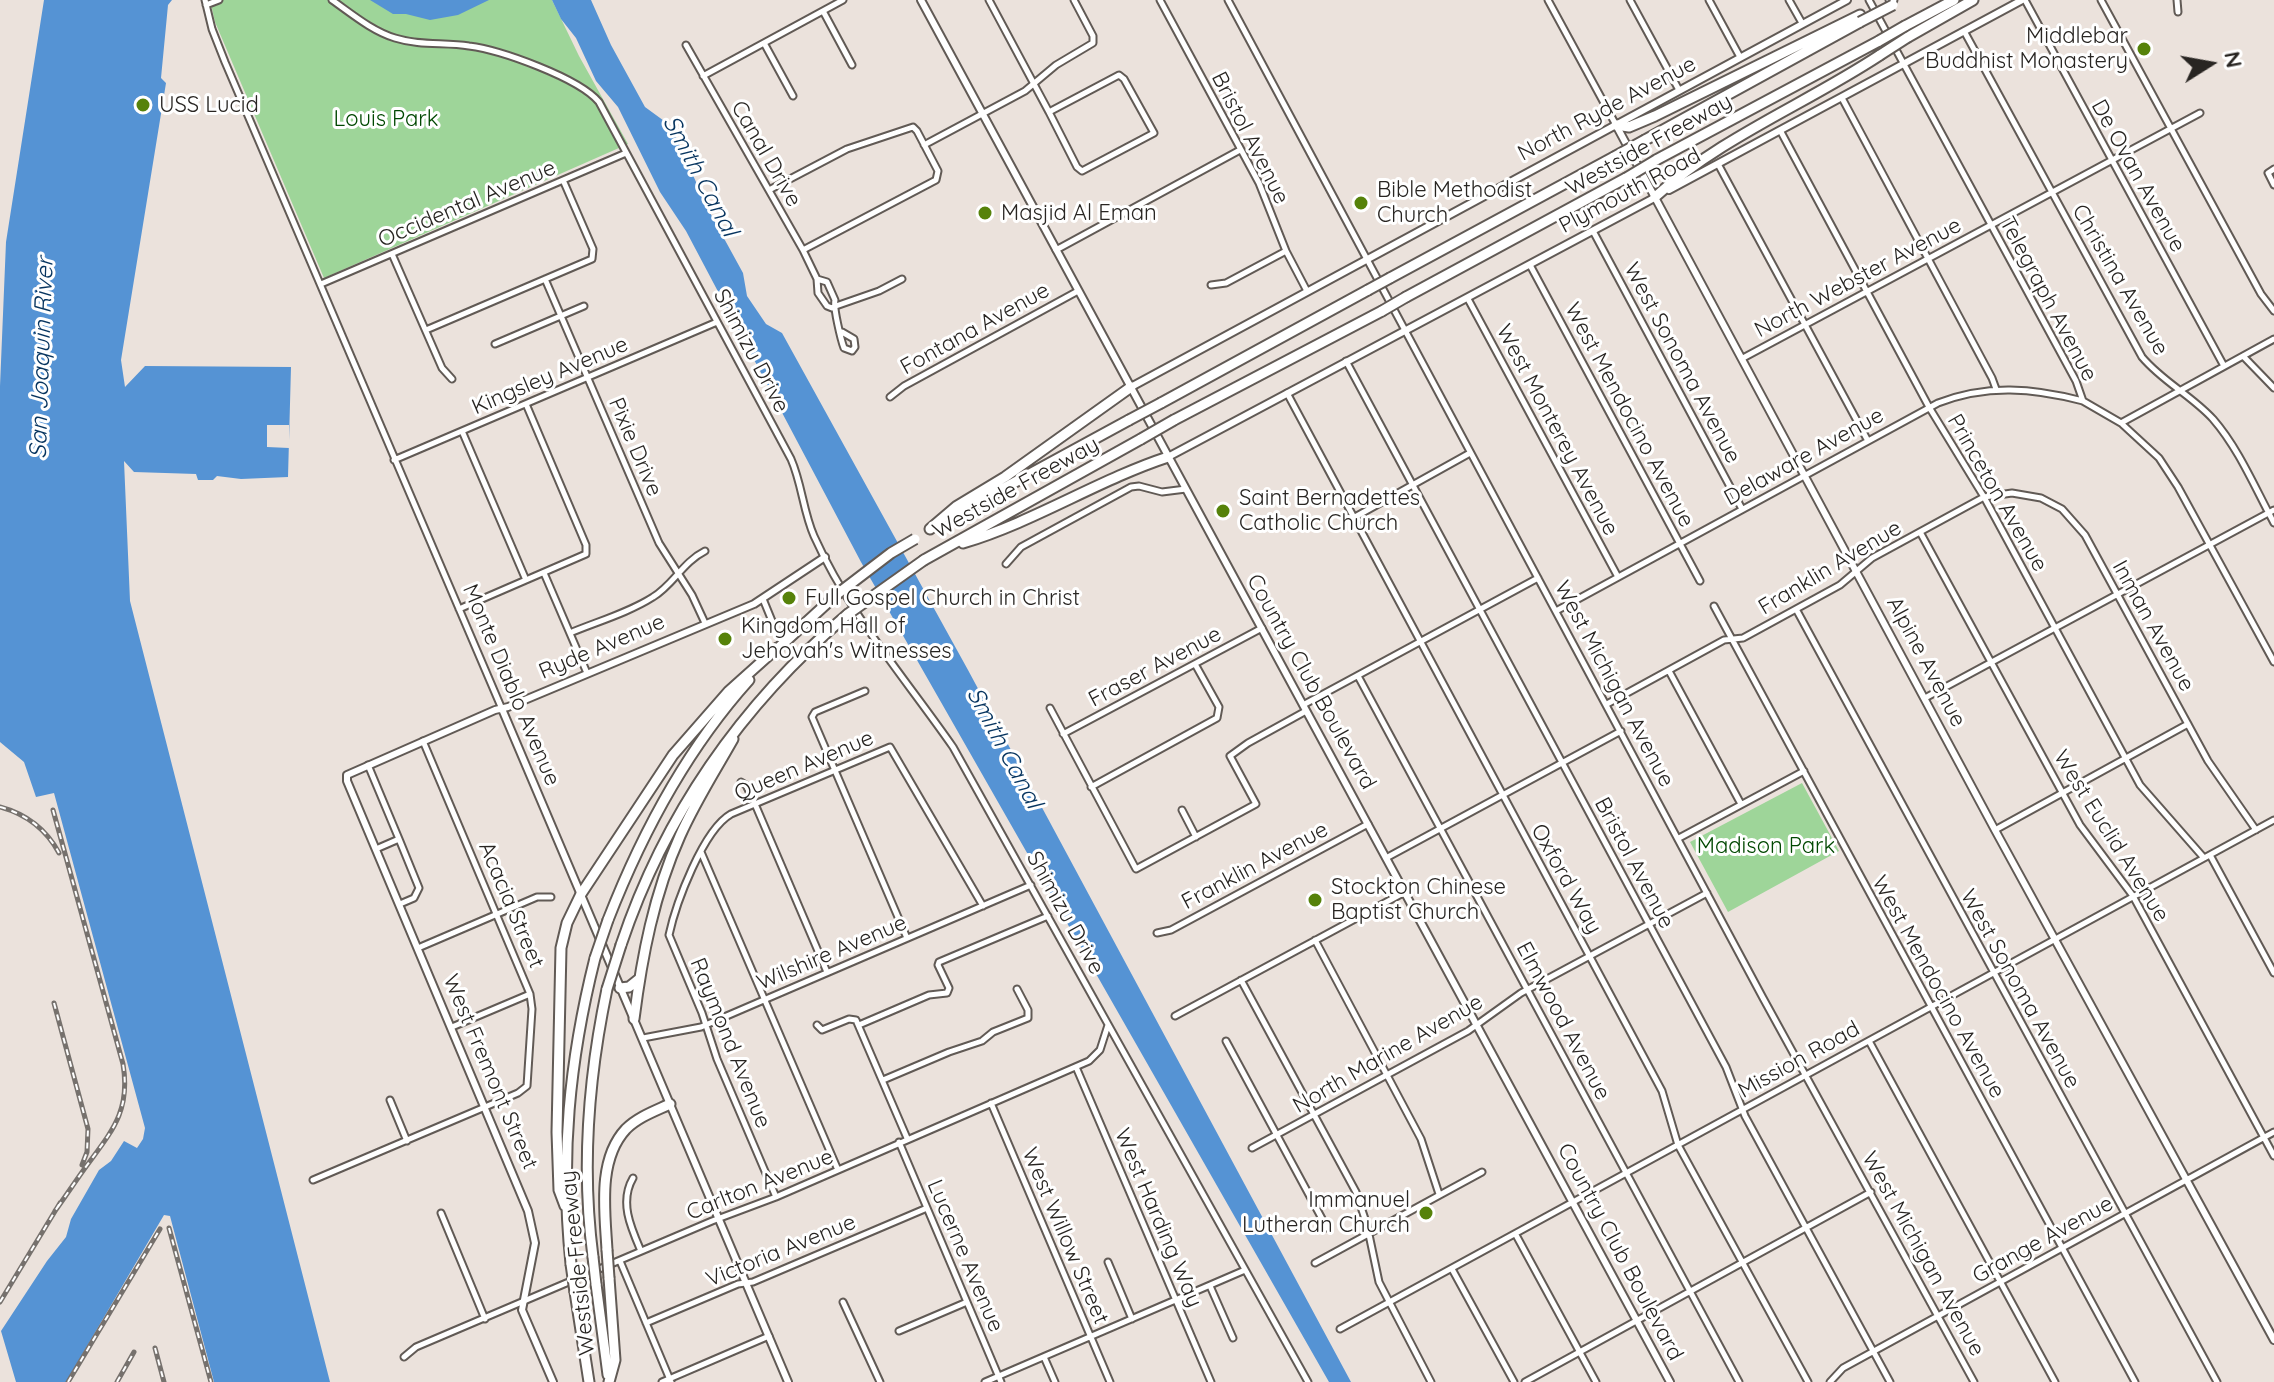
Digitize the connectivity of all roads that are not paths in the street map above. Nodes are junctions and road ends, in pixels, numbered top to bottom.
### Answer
1 (219, 0) edge
2 (332, 0) edge
3 (843, 0) edge
4 (921, 0) edge
5 (989, 0) edge
6 (1074, 0) edge
7 (1160, 0) edge
8 (1228, 0) edge
9 (1548, 0) edge
10 (1630, 0) edge
11 (1709, 0) edge
12 (1789, 0) edge
13 (1847, 0) edge
14 (1869, 0) edge
15 (1954, 0) edge
16 (1973, 0) edge
17 (2023, 0) edge
18 (2101, 0) edge
19 (2177, 0) edge
20 (1895, 1) edge
21 (205, 2) edge
22 (823, 11) junction
23 (2178, 12) dead end
24 (1860, 19) junction
25 (1802, 23) junction
26 (1964, 31) junction
27 (1906, 32) junction
28 (764, 43) junction
29 (686, 45) dead end
30 (1740, 57) junction
31 (1905, 64) junction
32 (852, 65) dead end
33 (703, 76) junction
34 (1033, 85) junction
35 (1679, 90) junction
36 (793, 96) dead end
37 (1842, 98) junction
38 (1049, 112) junction
39 (2200, 113) dead end
40 (983, 114) junction
41 (1616, 125) junction
42 (2170, 128) junction
43 (1781, 132) junction
44 (924, 145) junction
45 (1240, 150) junction
46 (626, 153) junction
47 (2111, 160) junction
48 (1718, 164) junction
49 (2271, 171) edge
50 (563, 180) junction
51 (2274, 185) edge
52 (769, 190) junction
53 (2051, 192) junction
54 (1655, 197) junction
55 (1991, 225) junction
56 (1593, 231) junction
57 (803, 250) junction
58 (1056, 250) junction
59 (1286, 251) junction
60 (392, 254) junction
61 (1367, 259) junction
62 (1928, 259) junction
63 (1530, 265) junction
64 (887, 276) dead end
65 (545, 279) junction
66 (817, 279) junction
67 (902, 279) dead end
68 (321, 284) junction
69 (891, 285) junction
70 (1211, 285) dead end
71 (1078, 291) junction
72 (1307, 291) junction
73 (829, 292) junction
74 (1867, 292) junction
75 (822, 296) junction
76 (1468, 299) junction
77 (584, 306) dead end
78 (832, 308) junction
79 (2274, 311) edge
80 (562, 315) junction
81 (717, 322) junction
82 (1806, 325) junction
83 (426, 330) junction
84 (1405, 330) junction
85 (842, 332) dead end
86 (2274, 339) edge
87 (495, 344) dead end
88 (2243, 356) junction
89 (1743, 358) junction
90 (1346, 361) junction
91 (2224, 366) junction
92 (588, 377) junction
93 (452, 379) dead end
94 (1131, 387) junction
95 (2274, 388) edge
96 (1996, 389) junction
97 (2180, 391) junction
98 (1287, 393) junction
99 (890, 397) dead end
100 (2083, 401) junction
101 (526, 404) junction
102 (1929, 407) junction
103 (2121, 423) junction
104 (462, 431) junction
105 (1868, 441) junction
106 (1470, 453) junction
107 (1168, 457) junction
108 (394, 460) junction
109 (1805, 475) junction
110 (1413, 485) junction
111 (1186, 489) junction
112 (1984, 497) junction
113 (1742, 509) junction
114 (2271, 511) edge
115 (1355, 517) junction
116 (2274, 523) edge
117 (930, 529) junction
118 (1920, 532) junction
119 (1680, 543) junction
120 (2210, 546) junction
121 (948, 547) junction
122 (705, 551) dead end
123 (825, 557) junction
124 (1006, 564) dead end
125 (1856, 570) junction
126 (544, 573) junction
127 (678, 573) junction
128 (1618, 577) junction
129 (1538, 578) junction
130 (526, 580) junction
131 (1700, 581) dead end
132 (2117, 595) junction
133 (763, 599) junction
134 (1714, 606) dead end
135 (459, 609) junction
136 (1796, 609) junction
137 (1479, 611) junction
138 (1556, 611) junction
139 (772, 621) dead end
140 (705, 623) junction
141 (1262, 628) junction
142 (2054, 629) junction
143 (570, 633) junction
144 (1733, 640) junction
145 (1420, 643) junction
146 (777, 648) junction
147 (2274, 662) edge
148 (1991, 663) junction
149 (1195, 664) junction
150 (1669, 671) junction
151 (587, 673) junction
152 (1358, 676) junction
153 (865, 691) dead end
154 (1925, 698) junction
155 (1607, 704) junction
156 (1050, 708) dead end
157 (1305, 708) junction
158 (502, 709) junction
159 (747, 715) junction
160 (2188, 724) junction
161 (1621, 731) junction
162 (1063, 734) junction
163 (423, 741) junction
164 (2125, 758) junction
165 (1562, 763) junction
166 (368, 765) junction
167 (835, 769) junction
168 (1804, 771) junction
169 (347, 781) joint
170 (741, 782) dead end
171 (1091, 787) junction
172 (2062, 793) junction
173 (1503, 795) junction
174 (755, 804) junction
175 (1741, 804) junction
176 (1182, 810) dead end
177 (2274, 820) edge
178 (1368, 824) junction
179 (1440, 829) junction
180 (1995, 830) junction
181 (2256, 830) junction
182 (1196, 837) junction
183 (1679, 838) junction
184 (399, 839) junction
185 (376, 849) junction
186 (701, 851) junction
187 (2207, 856) junction
188 (1386, 858) junction
189 (596, 872) junction
190 (572, 873) junction
191 (1031, 885) junction
192 (1405, 892) junction
193 (1707, 893) junction
194 (581, 894) junction
195 (2133, 896) junction
196 (551, 897) dead end
197 (681, 899) joint
198 (400, 904) junction
199 (983, 906) junction
200 (497, 914) junction
201 (1048, 916) junction
202 (1649, 924) junction
203 (1157, 933) dead end
204 (907, 938) junction
205 (2055, 939) junction
206 (1315, 940) junction
207 (418, 948) junction
208 (1590, 956) junction
209 (827, 972) junction
210 (1993, 973) junction
211 (2274, 973) edge
212 (639, 979) junction
213 (1241, 980) junction
214 (620, 988) junction
215 (1017, 989) dead end
216 (1527, 990) junction
217 (530, 994) junction
218 (765, 999) junction
219 (1930, 1006) junction
220 (1175, 1016) dead end
221 (634, 1019) junction
222 (706, 1024) junction
223 (1108, 1024) junction
224 (817, 1025) dead end
225 (859, 1025) junction
226 (1477, 1025) junction
227 (452, 1027) junction
228 (643, 1038) junction
229 (1226, 1041) dead end
230 (1869, 1041) junction
231 (1076, 1067) junction
232 (1388, 1075) junction
233 (1806, 1076) junction
234 (883, 1080) junction
235 (390, 1100) dead end
236 (991, 1103) junction
237 (670, 1104) junction
238 (486, 1107) junction
239 (1742, 1110) junction
240 (1314, 1114) junction
241 (2274, 1132) edge
242 (1277, 1135) junction
243 (2264, 1137) junction
244 (907, 1138) junction
245 (407, 1141) junction
246 (899, 1142) junction
247 (1678, 1145) junction
248 (1252, 1148) dead end
249 (2274, 1156) edge
250 (838, 1170) junction
251 (1482, 1172) dead end
252 (1626, 1173) junction
253 (633, 1178) dead end
254 (313, 1180) dead end
255 (2186, 1180) junction
256 (1871, 1192) junction
257 (1439, 1194) junction
258 (776, 1197) junction
259 (1573, 1203) junction
260 (565, 1206) junction
261 (927, 1208) junction
262 (441, 1213) dead end
263 (2125, 1214) junction
264 (719, 1220) junction
265 (1327, 1228) dead end
266 (1806, 1228) junction
267 (1368, 1233) junction
268 (1516, 1235) junction
269 (2062, 1248) junction
270 (641, 1251) junction
271 (620, 1261) junction
272 (1108, 1262) dead end
273 (1315, 1263) dead end
274 (1743, 1263) junction
275 (1452, 1269) junction
276 (1245, 1270) junction
277 (2000, 1282) junction
278 (746, 1283) junction
279 (1210, 1286) junction
280 (1690, 1292) junction
281 (1176, 1301) junction
282 (843, 1302) dead end
283 (967, 1302) junction
284 (523, 1303) junction
285 (1389, 1304) junction
286 (1939, 1316) junction
287 (485, 1319) junction
288 (1132, 1319) junction
289 (1637, 1321) junction
290 (646, 1323) junction
291 (1340, 1329) dead end
292 (899, 1331) dead end
293 (769, 1336) junction
294 (1091, 1337) junction
295 (1233, 1338) dead end
296 (2274, 1340) edge
297 (1873, 1351) junction
298 (1579, 1352) junction
299 (404, 1357) dead end
300 (1044, 1357) junction
301 (1000, 1379) edge
302 (670, 1380) edge
303 (553, 1382) edge
304 (589, 1382) edge
305 (609, 1382) edge
306 (662, 1382) edge
307 (788, 1382) edge
308 (880, 1382) edge
309 (985, 1382) edge
310 (1055, 1382) edge
311 (1110, 1382) edge
312 (1211, 1382) edge
313 (1308, 1382) edge
314 (1431, 1382) edge
315 (1514, 1382) edge
316 (1525, 1382) edge
317 (1596, 1382) edge
318 (1670, 1382) edge
319 (1739, 1382) edge
320 (1808, 1382) edge
321 (1830, 1382) edge
322 (1890, 1382) edge
323 (1974, 1382) edge
324 (2055, 1382) edge
325 (2135, 1382) edge
326 (2217, 1382) edge

1 - 21 street
2 - 46 street, Shimizu Drive
3 - 22 street
4 - 40 street, Country Club Boulevard
5 - 34 street
6 - 34 street
7 - 45 street, Bristol Avenue
8 - 61 street, West Michigan Avenue
9 - 41 street, Alpine Avenue
10 - 35 street
11 - 30 street
12 - 25 street
13 - 25 street, North Ryde Avenue
14 - 31 street, Telegraph Avenue
15 - 27 highway, Westside Freeway
16 - 27 highway
17 - 26 street, Plymouth Road
17 - 47 street, De Ovan Avenue
18 - 42 street
19 - 23 street
20 - 24 highway, bridge
21 - 68 street, Monte Diablo Avenue
22 - 28 street
22 - 32 street
24 - 41 highway
24 - 117 highway, Westside Freeway, bridge
25 - 30 street, North Ryde Avenue
26 - 31 street, Plymouth Road
26 - 53 street, Christina Avenue
27 - 54 highway, bridge
27 - 121 highway, Westside Freeway, bridge
28 - 33 street
28 - 36 street
29 - 33 street, Canal Drive
30 - 35 street, North Ryde Avenue
31 - 37 street, Plymouth Road
31 - 55 street, Telegraph Avenue
33 - 52 street, Canal Drive
34 - 38 street
34 - 40 street
35 - 41 street, North Ryde Avenue
37 - 43 street, Plymouth Road
37 - 62 street
38 - 38 street
39 - 42 street, North Webster Avenue
40 - 44 street
40 - 58 street, Country Club Boulevard
41 - 54 street, Alpine Avenue
41 - 61 street, North Ryde Avenue
42 - 47 street, North Webster Avenue
42 - 79 street
43 - 48 street, Plymouth Road
43 - 74 street, Princeton Avenue
44 - 52 street
44 - 57 street
45 - 58 street
45 - 59 street, Bristol Avenue
46 - 50 street, Occidental Avenue
46 - 81 street, Shimizu Drive
47 - 53 street, North Webster Avenue
47 - 91 street, De Ovan Avenue
48 - 54 street, Plymouth Road
48 - 82 street
49 - 51 street
50 - 60 street, Occidental Avenue
50 - 65 street
52 - 57 street, Canal Drive
53 - 55 street, North Webster Avenue
53 - 97 street, Christina Avenue
54 - 56 street, Plymouth Road
54 - 89 street, Alpine Avenue
55 - 62 street, North Webster Avenue
55 - 100 street, Telegraph Avenue
56 - 63 street, Plymouth Road
56 - 113 street, West Sonoma Avenue
57 - 66 street, Canal Drive
58 - 71 street, Country Club Boulevard
59 - 70 street
59 - 72 street, Bristol Avenue
60 - 68 street, Occidental Avenue
60 - 83 street
61 - 72 street, North Ryde Avenue
61 - 84 street, West Michigan Avenue
62 - 74 street, North Webster Avenue
62 - 96 street
63 - 76 street, Plymouth Road
63 - 119 street, West Mendocino Avenue
64 - 69 street
65 - 80 street, Pixie Drive
65 - 83 street
66 - 73 street, Canal Drive
66 - 75 street, Canal Drive
67 - 69 street
68 - 108 street, Monte Diablo Avenue
69 - 78 street
71 - 94 street, Country Club Boulevard
71 - 99 street, Fontana Avenue
72 - 94 street, North Ryde Avenue
73 - 75 street
73 - 78 street, Canal Drive
74 - 82 street, North Webster Avenue
74 - 102 street, Princeton Avenue
75 - 78 street, Canal Drive
76 - 84 street, Plymouth Road
76 - 128 street, West Monterey Avenue
77 - 80 street
78 - 85 street, Canal Drive
80 - 87 street
80 - 92 street, Pixie Drive
81 - 92 street, Kingsley Avenue
81 - 123 street, Shimizu Drive
82 - 89 street, North Webster Avenue
82 - 105 street
83 - 93 street
84 - 90 street, Plymouth Road
84 - 106 street, West Michigan Avenue
86 - 88 street
88 - 91 street
88 - 95 street
89 - 109 street, Alpine Avenue
90 - 98 street, Plymouth Road
90 - 110 street, Bristol Avenue
91 - 97 street
92 - 101 street, Kingsley Avenue
92 - 127 street, Pixie Drive
94 - 107 street, Country Club Boulevard
94 - 117 highway
96 - 100 street, Delaware Avenue
96 - 102 street, Delaware Avenue
97 - 103 street
97 - 114 street, Christina Avenue
98 - 107 street, Plymouth Road
98 - 115 street, Oxford Way
100 - 103 street, Telegraph Avenue
101 - 104 street, Kingsley Avenue
101 - 126 street
102 - 105 street, Delaware Avenue
102 - 112 street, Princeton Avenue
103 - 120 street, Telegraph Avenue
104 - 108 street, Kingsley Avenue
104 - 130 street
105 - 109 street, Delaware Avenue
106 - 110 street
106 - 129 street, West Michigan Avenue
107 - 111 street, Country Club Boulevard
107 - 121 highway
108 - 135 street, Monte Diablo Avenue
109 - 113 street, Delaware Avenue
109 - 125 street, Alpine Avenue
110 - 115 street
110 - 137 street, Bristol Avenue
111 - 124 street
111 - 141 street, Country Club Boulevard
112 - 118 street, Franklin Avenue
112 - 132 street, Inman Avenue
112 - 142 street, Princeton Avenue
113 - 119 street, Delaware Avenue
114 - 116 street, Christina Avenue
114 - 120 street
115 - 145 street, Oxford Way
117 - 146 highway, Westside Freeway, bridge
118 - 125 street, Franklin Avenue
118 - 148 street, West Euclid Avenue
119 - 128 street, Delaware Avenue
119 - 131 street, West Mendocino Avenue
120 - 132 street
120 - 147 street, Telegraph Avenue
121 - 159 highway, Westside Freeway, bridge
122 - 127 street
123 - 133 street, Ryde Avenue
123 - 191 street, Shimizu Drive
125 - 136 street, Franklin Avenue
125 - 154 street, Alpine Avenue
126 - 130 street
126 - 143 street
127 - 140 street, Pixie Drive
127 - 143 street
128 - 138 street, Delaware Avenue
129 - 137 street
129 - 138 street, West Michigan Avenue
130 - 135 street
132 - 142 street
132 - 160 street, Inman Avenue
133 - 139 street
133 - 140 street, Ryde Avenue
134 - 144 street, West Mendocino Avenue
135 - 158 street, Monte Diablo Avenue
136 - 144 street, Franklin Avenue
136 - 210 street, West Sonoma Avenue
137 - 145 street
137 - 165 street, Bristol Avenue
138 - 155 street, West Michigan Avenue
140 - 151 street, Ryde Avenue
141 - 149 street, Fraser Avenue
141 - 157 street, Country Club Boulevard
142 - 148 street
142 - 164 street, Princeton Avenue
143 - 151 street
144 - 150 street, Franklin Avenue
144 - 168 street, West Mendocino Avenue
145 - 152 street
145 - 173 street, Oxford Way
146 - 189 highway
146 - 260 highway, Westside Freeway, bridge
148 - 154 street
148 - 172 street, West Euclid Avenue
149 - 162 street, Fraser Avenue
149 - 171 street
150 - 155 street, Franklin Avenue
150 - 175 street
151 - 158 street, Ryde Avenue
152 - 157 street
152 - 179 street, Elmwood Avenue
153 - 167 street
154 - 180 street, Alpine Avenue
155 - 161 street, West Michigan Avenue
156 - 162 street
157 - 178 street, Country Club Boulevard
157 - 182 street
158 - 163 street, Ryde Avenue
158 - 190 street, Monte Diablo Avenue
159 - 212 highway
159 - 305 highway, Westside Freeway, bridge
160 - 164 street
160 - 181 street, Inman Avenue
161 - 165 street
161 - 183 street, West Michigan Avenue
162 - 171 street
163 - 166 street, Ryde Avenue
163 - 200 street, Acacia Street
164 - 172 street
164 - 187 street, Princeton Avenue
165 - 173 street
165 - 202 street, Bristol Avenue
166 - 169 street, Ryde Avenue
166 - 184 street
167 - 174 street, Queen Avenue
167 - 199 street, Queen Avenue
167 - 204 street
168 - 175 street
168 - 219 street, West Mendocino Avenue
169 - 185 street, West Fremont Street
170 - 174 street
171 - 182 street
172 - 180 street
172 - 195 street, West Euclid Avenue
173 - 179 street
173 - 208 street, Oxford Way
174 - 186 street, Queen Avenue
174 - 209 street
175 - 183 street
176 - 182 street
177 - 181 street, Mission Road
178 - 188 street, Country Club Boulevard
178 - 203 street, Franklin Avenue
179 - 188 street
179 - 216 street, Elmwood Avenue
180 - 205 street, Alpine Avenue
181 - 187 street, Mission Road
183 - 193 street, West Michigan Avenue
184 - 185 street
184 - 198 street
185 - 198 street, West Fremont Street
186 - 197 street, Queen Avenue
186 - 218 street
187 - 195 street, Mission Road
187 - 211 street, Princeton Avenue
188 - 192 street, Country Club Boulevard
189 - 190 street
189 - 194 highway
190 - 194 street, Monte Diablo Avenue
191 - 199 street, Wilshire Avenue
191 - 201 street, Shimizu Drive
192 - 206 street
192 - 226 street, Country Club Boulevard
193 - 202 street, North Marine Avenue
193 - 233 street, West Michigan Avenue
194 - 214 street, Monte Diablo Avenue
194 - 260 highway
195 - 205 street, Mission Road
195 - 243 street, West Euclid Avenue
196 - 200 street
197 - 222 street, Raymond Avenue
198 - 207 street, West Fremont Street
199 - 204 street, Wilshire Avenue
200 - 207 street
200 - 217 street, Acacia Street
201 - 223 street, Shimizu Drive
201 - 225 street
202 - 208 street, North Marine Avenue
202 - 239 street, Bristol Avenue
204 - 209 street, Wilshire Avenue
205 - 210 street, Mission Road
205 - 255 street, Alpine Avenue
206 - 213 street
206 - 232 street
207 - 227 street, West Fremont Street
208 - 216 street, North Marine Avenue
208 - 247 street, Oxford Way
209 - 218 street, Wilshire Avenue
210 - 219 street, Mission Road
210 - 263 street, West Sonoma Avenue
212 - 214 highway
212 - 221 highway
213 - 220 street
213 - 240 street
214 - 221 street, Monte Diablo Avenue
215 - 234 street
216 - 226 street, North Marine Avenue
216 - 252 street, Elmwood Avenue
217 - 227 street
217 - 238 street, Acacia Street
218 - 222 street, Wilshire Avenue
218 - 250 street
219 - 230 street, Mission Road
219 - 269 street, West Mendocino Avenue
221 - 228 street, Monte Diablo Avenue
222 - 228 street, Wilshire Avenue
222 - 258 street, Raymond Avenue
223 - 231 street, Carlton Avenue
223 - 276 street, Shimizu Drive
224 - 225 street
225 - 234 street
226 - 232 street, North Marine Avenue
226 - 259 street, Country Club Boulevard
227 - 238 street, West Fremont Street
228 - 237 street, Monte Diablo Avenue
229 - 242 street
230 - 233 street, Mission Road
230 - 277 street
231 - 236 street, Carlton Avenue
231 - 281 street, West Harding Way
232 - 240 street, North Marine Avenue
232 - 257 street
233 - 239 street, Mission Road
233 - 256 street, West Michigan Avenue
234 - 244 street
235 - 245 street
236 - 244 street, Carlton Avenue
236 - 294 street, West Willow Street
237 - 264 street, Monte Diablo Avenue
237 - 305 highway, bridge
238 - 245 street
238 - 284 street, West Fremont Street
239 - 247 street, Mission Road
239 - 266 street, Bristol Avenue
240 - 242 street, North Marine Avenue
240 - 267 street
241 - 243 street, Grange Avenue
242 - 248 street, North Marine Avenue
242 - 265 street
243 - 249 street, West Euclid Avenue
243 - 255 street, Grange Avenue
244 - 246 street, Carlton Avenue
245 - 254 street
246 - 250 street, Carlton Avenue
246 - 261 street, Lucerne Avenue
247 - 252 street, Mission Road
247 - 274 street, Oxford Way
250 - 258 street, Carlton Avenue
251 - 257 street
252 - 259 street, Mission Road
252 - 280 street, Elmwood Avenue
253 - 270 street
255 - 263 street, Grange Avenue
255 - 296 street, Alpine Avenue
256 - 266 street
256 - 286 street, West Michigan Avenue
257 - 267 street
258 - 264 street, Carlton Avenue
259 - 268 street, Mission Road
259 - 289 street, Country Club Boulevard
260 - 304 highway, Westside Freeway, bridge
261 - 278 street, Victoria Avenue
261 - 283 street, Lucerne Avenue
262 - 287 street
263 - 269 street, Grange Avenue
263 - 326 street, West Sonoma Avenue
264 - 270 street, Carlton Avenue
264 - 278 street, Monte Diablo Avenue
266 - 274 street
266 - 297 street, Bristol Avenue
267 - 273 street
267 - 285 street
268 - 275 street, Mission Road
268 - 298 street
269 - 277 street, Grange Avenue
269 - 325 street, West Mendocino Avenue
270 - 271 street, Carlton Avenue
271 - 284 street, Carlton Avenue
271 - 290 street
272 - 288 street
274 - 280 street
274 - 320 street, Oxford Way
275 - 285 street, Mission Road
275 - 315 street
276 - 279 street
276 - 313 street, Shimizu Drive
277 - 286 street, Grange Avenue
277 - 324 street
278 - 290 street, Victoria Avenue
278 - 293 street, Monte Diablo Avenue
279 - 281 street
279 - 295 street
280 - 289 street
280 - 319 street, Elmwood Avenue
281 - 288 street
281 - 312 street, West Harding Way
282 - 308 street
283 - 292 street
283 - 301 street, Lucerne Avenue
284 - 287 street, Carlton Avenue
284 - 303 street, West Fremont Street
285 - 291 street, Mission Road
285 - 314 street
286 - 297 street, Grange Avenue
286 - 323 street, West Michigan Avenue
287 - 299 street, Carlton Avenue
288 - 294 street
289 - 298 street
289 - 318 street, Country Club Boulevard
290 - 302 street
293 - 302 street
293 - 307 street, Monte Diablo Avenue
294 - 300 street
294 - 311 street, West Willow Street
297 - 321 street, Grange Avenue
297 - 322 street, Bristol Avenue
298 - 316 street
298 - 317 street
300 - 301 street
300 - 310 street
301 - 309 street
302 - 306 street

